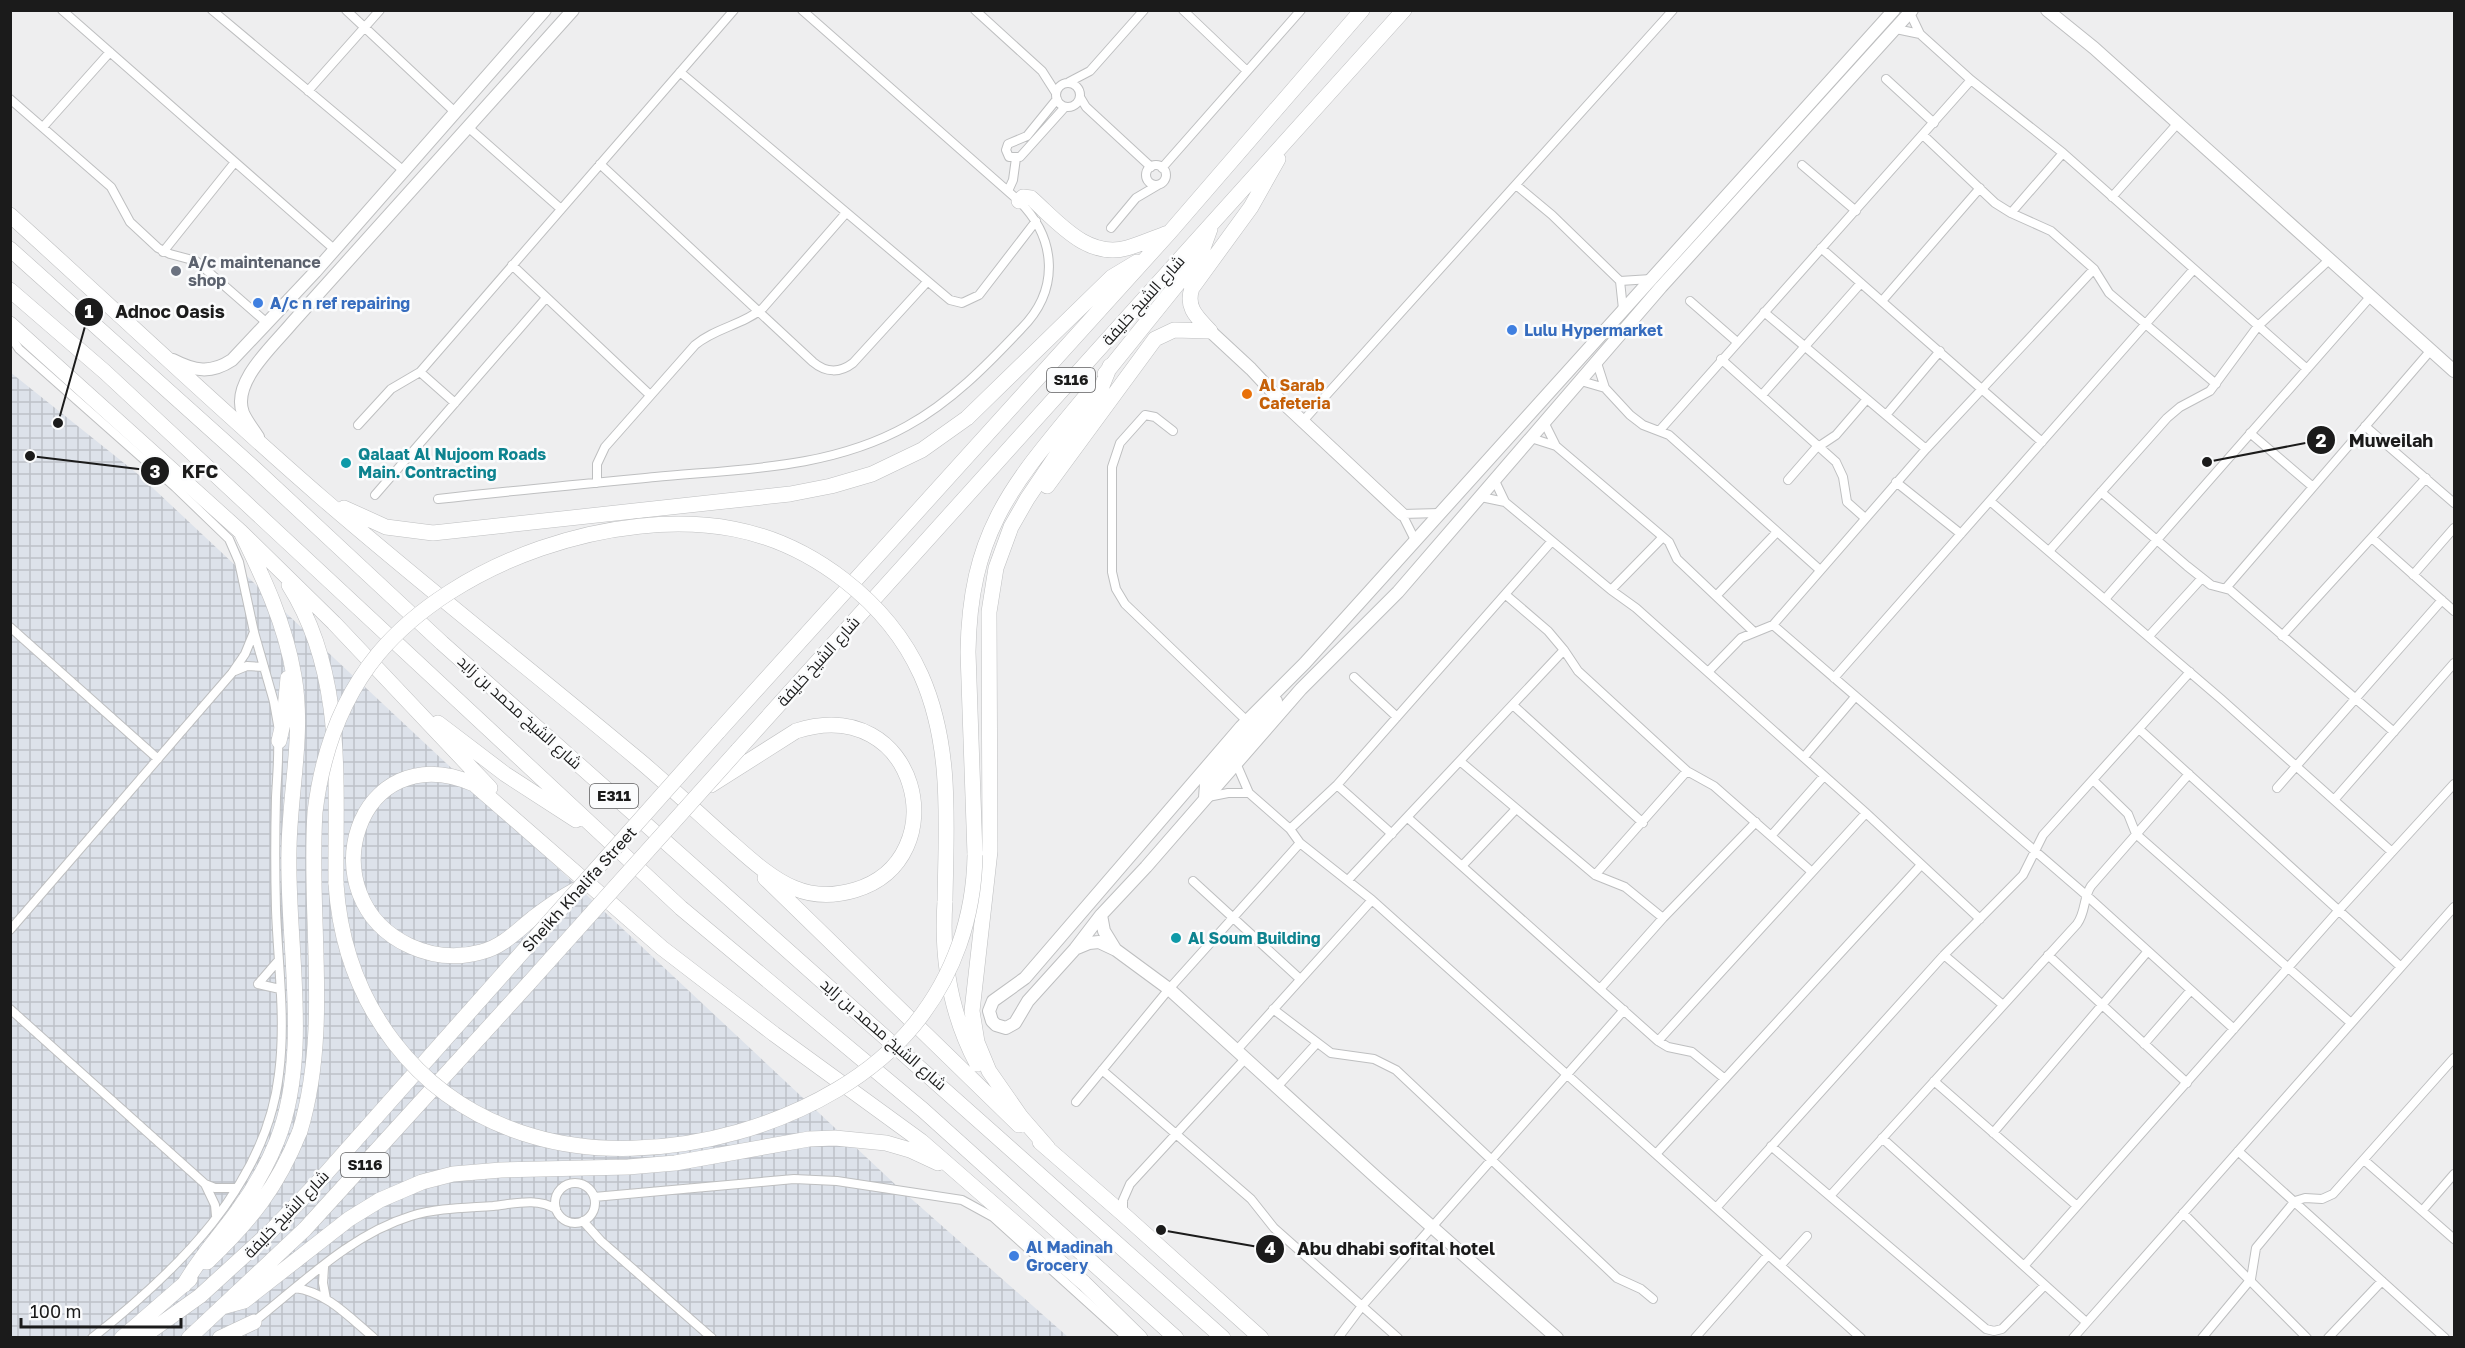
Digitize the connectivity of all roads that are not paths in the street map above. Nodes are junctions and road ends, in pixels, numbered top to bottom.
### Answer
1 (62, 10) edge
2 (212, 10) edge
3 (346, 10) edge
4 (380, 10) edge
5 (545, 10) edge
6 (573, 10) edge
7 (734, 10) edge
8 (802, 10) edge
9 (975, 10) edge
10 (1144, 10) edge
11 (1183, 10) edge
12 (1301, 10) edge
13 (1362, 10) edge
14 (1404, 10) edge
15 (1673, 10) edge
16 (1894, 10) edge
17 (2047, 10) edge
18 (1912, 12) edge
19 (365, 27) junction
20 (1896, 29) junction
21 (1920, 34) junction
22 (110, 52) junction
23 (1041, 71) junction
24 (1090, 71) junction
25 (1247, 71) junction
26 (680, 72) junction
27 (1886, 79) dead end
28 (1971, 80) junction
29 (1068, 82) junction
30 (308, 91) junction
31 (1056, 96) junction
32 (1081, 96) junction
33 (10, 99) edge
34 (1065, 106) junction
35 (456, 113) junction
36 (1934, 123) junction
37 (2178, 123) junction
38 (43, 127) junction
39 (469, 128) junction
40 (1923, 135) junction
41 (1282, 148) junction
42 (2063, 153) junction
43 (1016, 158) junction
44 (235, 162) junction
45 (600, 164) junction
46 (1803, 165) dead end
47 (1162, 168) junction
48 (404, 171) junction
49 (1149, 171) junction
50 (1158, 185) junction
51 (1516, 185) junction
52 (1980, 189) junction
53 (1013, 196) junction
54 (2112, 197) junction
55 (1136, 198) junction
56 (561, 209) junction
57 (1856, 211) junction
58 (846, 213) junction
59 (2011, 213) junction
60 (10, 216) edge
61 (1036, 221) junction
62 (1211, 224) junction
63 (1111, 228) dead end
64 (1170, 232) junction
65 (1821, 248) junction
66 (10, 249) edge
67 (334, 249) junction
68 (163, 252) junction
69 (1145, 259) junction
70 (2330, 259) junction
71 (512, 265) junction
72 (2094, 269) junction
73 (2194, 269) junction
74 (315, 272) junction
75 (1651, 279) junction
76 (1620, 281) junction
77 (927, 282) junction
78 (1861, 283) junction
79 (10, 290) edge
80 (2371, 296) junction
81 (546, 298) junction
82 (1690, 301) dead end
83 (1882, 301) junction
84 (1623, 309) junction
85 (759, 312) junction
86 (1764, 312) junction
87 (267, 323) junction
88 (292, 323) junction
89 (10, 324) edge
90 (2144, 325) junction
91 (2258, 326) junction
92 (1210, 331) junction
93 (10, 336) edge
94 (1737, 342) junction
95 (1805, 347) junction
96 (2431, 350) junction
97 (1940, 351) junction
98 (165, 356) junction
99 (1721, 359) junction
100 (1597, 363) junction
101 (1110, 366) junction
102 (2307, 369) junction
103 (2454, 371) edge
104 (420, 372) junction
105 (1581, 381) junction
106 (2216, 384) junction
107 (1605, 388) junction
108 (1983, 388) junction
109 (650, 395) junction
110 (1762, 395) junction
111 (1867, 399) junction
112 (455, 403) junction
113 (1886, 415) junction
114 (105, 416) junction
115 (1303, 421) junction
116 (1544, 422) junction
117 (358, 425) dead end
118 (2365, 426) junction
119 (1660, 430) junction
120 (1173, 431) dead end
121 (2250, 433) junction
122 (1531, 438) junction
123 (2042, 442) junction
124 (263, 446) junction
125 (1556, 446) junction
126 (1819, 446) junction
127 (1926, 449) junction
128 (2426, 478) junction
129 (1788, 480) dead end
130 (1495, 481) junction
131 (1896, 482) junction
132 (597, 483) junction
133 (2313, 487) junction
134 (2101, 492) junction
135 (375, 495) dead end
136 (1481, 497) junction
137 (322, 498) junction
138 (438, 499) dead end
139 (1990, 501) junction
140 (1504, 502) junction
141 (2454, 503) edge
142 (1441, 513) junction
143 (1402, 514) junction
144 (1865, 518) junction
145 (2454, 528) edge
146 (241, 532) junction
147 (1777, 532) junction
148 (1961, 534) junction
149 (1662, 538) junction
150 (2372, 538) junction
151 (1415, 540) junction
152 (2157, 540) junction
153 (1552, 541) junction
154 (2049, 551) junction
155 (278, 567) junction
156 (1820, 570) junction
157 (2413, 575) junction
158 (2202, 578) junction
159 (2226, 588) junction
160 (1611, 590) junction
161 (1506, 595) junction
162 (1716, 596) junction
163 (2105, 599) junction
164 (2442, 600) junction
165 (2454, 611) edge
166 (1773, 625) junction
167 (10, 627) edge
168 (254, 632) junction
169 (1754, 632) junction
170 (2149, 636) junction
171 (2282, 636) junction
172 (1564, 650) junction
173 (290, 654) junction
174 (2454, 663) edge
175 (264, 667) junction
176 (989, 672) junction
177 (1708, 672) junction
178 (2190, 672) junction
179 (232, 673) junction
180 (1354, 677) dead end
181 (1834, 678) junction
182 (395, 687) junction
183 (1280, 689) junction
184 (1856, 697) junction
185 (2354, 699) junction
186 (1514, 706) junction
187 (1397, 717) junction
188 (1247, 721) junction
189 (2139, 729) junction
190 (718, 732) joint
191 (2394, 732) junction
192 (279, 741) junction
193 (743, 755) junction
194 (1804, 757) junction
195 (158, 759) junction
196 (1461, 762) junction
197 (1236, 763) junction
198 (2296, 765) junction
199 (1687, 771) junction
200 (2189, 774) junction
201 (1824, 776) junction
202 (2093, 780) junction
203 (2454, 784) edge
204 (1336, 785) junction
205 (2277, 788) dead end
206 (1249, 794) junction
207 (1205, 798) junction
208 (2334, 800) junction
209 (1516, 809) junction
210 (1866, 813) junction
211 (1408, 818) junction
212 (1755, 822) junction
213 (1642, 823) junction
214 (1290, 830) junction
215 (1392, 834) junction
216 (2136, 834) junction
217 (603, 836) junction
218 (1772, 836) junction
219 (1300, 843) junction
220 (736, 847) junction
221 (550, 850) junction
222 (2034, 850) junction
223 (2392, 852) junction
224 (1921, 865) junction
225 (1462, 866) junction
226 (1812, 872) junction
227 (1595, 875) junction
228 (1348, 880) junction
229 (1193, 881) dead end
230 (580, 887) junction
231 (2086, 895) junction
232 (1372, 900) junction
233 (2454, 907) edge
234 (2339, 910) junction
235 (1101, 915) junction
236 (1663, 918) junction
237 (1234, 919) junction
238 (1980, 919) junction
239 (10, 930) edge
240 (1075, 949) junction
241 (1116, 950) junction
242 (2148, 951) junction
243 (1944, 955) junction
244 (2048, 956) junction
245 (278, 962) junction
246 (511, 965) joint
247 (2401, 967) junction
248 (2288, 968) junction
249 (1300, 979) junction
250 (530, 982) joint
251 (280, 989) junction
252 (1169, 989) junction
253 (1600, 989) junction
254 (2191, 990) junction
255 (2003, 1005) junction
256 (2102, 1005) junction
257 (10, 1009) edge
258 (1274, 1009) junction
259 (1624, 1010) junction
260 (2351, 1023) junction
261 (2234, 1029) junction
262 (1658, 1041) junction
263 (1317, 1043) junction
264 (2144, 1044) junction
265 (1240, 1055) junction
266 (2454, 1058) edge
267 (1102, 1070) junction
268 (1565, 1075) junction
269 (1725, 1079) junction
270 (1934, 1081) junction
271 (2187, 1083) junction
272 (1277, 1087) junction
273 (1076, 1102) dead end
274 (1176, 1133) junction
275 (1994, 1133) junction
276 (1031, 1136) junction
277 (1882, 1138) junction
278 (1771, 1146) junction
279 (1048, 1148) junction
280 (2238, 1152) junction
281 (1656, 1154) junction
282 (1492, 1160) junction
283 (2364, 1160) junction
284 (957, 1173) junction
285 (2454, 1174) edge
286 (205, 1184) junction
287 (236, 1188) junction
288 (1830, 1196) junction
289 (594, 1197) junction
290 (2295, 1201) junction
291 (2076, 1206) junction
292 (1716, 1208) junction
293 (556, 1209) junction
294 (2422, 1211) junction
295 (2183, 1213) junction
296 (1123, 1214) junction
297 (216, 1216) junction
298 (583, 1221) junction
299 (1434, 1227) junction
300 (1807, 1236) dead end
301 (2454, 1239) edge
302 (1768, 1255) junction
303 (1781, 1265) junction
304 (324, 1266) junction
305 (2024, 1266) junction
306 (2251, 1279) junction
307 (2382, 1281) junction
308 (184, 1285) junction
309 (2045, 1285) junction
310 (295, 1288) junction
311 (326, 1299) junction
312 (1653, 1299) dead end
313 (1362, 1306) junction
314 (222, 1307) junction
315 (254, 1322) junction
316 (2086, 1322) junction
317 (92, 1338) edge
318 (122, 1338) edge
319 (141, 1338) edge
320 (189, 1338) edge
321 (220, 1338) edge
322 (234, 1338) edge
323 (374, 1338) edge
324 (712, 1338) edge
325 (1127, 1338) edge
326 (1140, 1338) edge
327 (1176, 1338) edge
328 (1223, 1338) edge
329 (1261, 1338) edge
330 (1338, 1338) edge
331 (1398, 1338) edge
332 (1557, 1338) edge
333 (1695, 1338) edge
334 (1861, 1338) edge
335 (2073, 1338) edge
336 (2202, 1338) edge
337 (2307, 1338) edge
338 (2328, 1338) edge
339 (2445, 1338) edge

1 - 22 street
2 - 30 street
3 - 19 street
4 - 19 street
5 - 35 street
6 - 39 street
7 - 26 street
8 - 53 street
9 - 23 street
10 - 24 street
11 - 25 street
12 - 25 street
13 - 64 highway, شارع الشيخ خليفة / S116
14 - 41 highway, شارع الشيخ خليفة / S116
15 - 51 street
16 - 75 street
17 - 37 street
18 - 20 street
18 - 21 street
19 - 30 street
19 - 35 street
20 - 21 street
20 - 100 street
21 - 28 street
22 - 38 street
22 - 44 street
23 - 29 street
23 - 31 street
24 - 29 street
24 - 32 street
25 - 47 street
26 - 45 street
26 - 58 street
27 - 36 street
28 - 36 street
28 - 42 street
29 - 31 street
29 - 32 street
30 - 48 street
31 - 34 street
31 - 43 street
32 - 34 street
32 - 49 street
33 - 38 street
34 - 43 street
35 - 48 street
36 - 40 street
37 - 54 street
37 - 70 street
38 - 68 street
39 - 56 street
39 - 88 street
40 - 52 street
40 - 57 street
41 - 62 highway, شارع الشيخ خليفة / S116
41 - 92 highway
42 - 54 street
42 - 59 street
43 - 53 street
44 - 67 street
44 - 68 street
45 - 56 street
45 - 85 street
46 - 57 street
47 - 49 street
47 - 50 street
48 - 67 street
49 - 50 street
49 - 55 street
50 - 55 street
51 - 76 street
51 - 115 street
52 - 59 street
52 - 83 street
53 - 61 street
53 - 64 highway
54 - 73 street
55 - 63 street
56 - 71 street
57 - 65 street
58 - 77 street
58 - 85 street
59 - 72 street
60 - 98 highway
61 - 77 street
61 - 132 street
62 - 101 highway
62 - 193 highway, شارع الشيخ خليفة / S116
64 - 69 highway, شارع الشيخ خليفة / S116
65 - 78 street
65 - 86 street
66 - 328 highway, شارع الشيخ محمد بن زايد / E311
67 - 74 street
68 - 87 street
69 - 137 highway
69 - 190 highway, شارع الشيخ خليفة / S116
70 - 80 street
70 - 91 street
71 - 81 street
71 - 104 street
72 - 90 street
72 - 108 street
73 - 90 street
73 - 91 street
74 - 87 street
74 - 88 street
75 - 76 street
75 - 84 street
76 - 84 street
77 - 85 street
78 - 83 street
78 - 95 street
79 - 217 highway, شارع الشيخ محمد بن زايد / E311
80 - 96 street
80 - 102 street
81 - 109 street
81 - 112 street
82 - 94 street
83 - 97 street
84 - 142 street
85 - 109 street
86 - 94 street
86 - 95 street
87 - 98 street
88 - 124 street
89 - 114 highway
90 - 106 street
90 - 123 street
91 - 102 street
91 - 106 street
92 - 115 street
92 - 176 highway
93 - 114 street
94 - 99 street
95 - 110 street
95 - 111 street
96 - 103 street
96 - 118 street
97 - 108 street
97 - 113 street
98 - 124 highway
99 - 110 street
99 - 119 street
100 - 105 street
100 - 107 street
101 - 155 highway, bridge
101 - 176 highway
102 - 121 street
104 - 112 street
104 - 117 street
105 - 107 street
105 - 116 street
106 - 134 street
107 - 119 street
108 - 123 street
108 - 127 street
109 - 132 street
110 - 126 street
111 - 113 street
111 - 126 street
112 - 135 street
113 - 127 street
114 - 146 highway
114 - 168 street
115 - 143 street
116 - 122 street
116 - 125 street
118 - 128 street
118 - 133 street
119 - 147 street
120 - 188 street
121 - 133 street
121 - 152 street
122 - 125 street
122 - 130 street
123 - 139 street
124 - 137 highway
125 - 149 street
126 - 129 street
126 - 144 street
127 - 131 street
128 - 141 street
128 - 150 street
130 - 136 street
130 - 140 street
131 - 144 street
131 - 148 street
132 - 138 street
133 - 159 street
134 - 152 street
134 - 154 street
136 - 140 street
136 - 197 street
137 - 220 highway
139 - 148 street
139 - 154 street
140 - 153 street
142 - 143 street
142 - 151 street
143 - 151 street
144 - 156 street
145 - 157 street
146 - 155 highway
146 - 173 highway
147 - 156 street
147 - 162 street
148 - 181 street
149 - 160 street
149 - 162 street
150 - 157 street
150 - 171 street
151 - 183 street
152 - 158 street
152 - 163 street
153 - 160 street
153 - 161 street
154 - 163 street
155 - 182 highway
156 - 166 street
157 - 164 street
158 - 159 street
158 - 170 street
159 - 171 street
160 - 177 street
161 - 172 street
161 - 187 street
162 - 169 street
163 - 170 street
164 - 165 street
164 - 185 street
166 - 169 street
166 - 181 street
167 - 195 street
168 - 175 street
168 - 179 street
169 - 177 street
170 - 178 street
171 - 185 street
172 - 186 street
172 - 199 street
173 - 192 highway
173 - 308 highway
174 - 191 street
175 - 179 street
175 - 192 street
176 - 279 highway
177 - 194 street
178 - 189 street
178 - 198 street
179 - 195 street
180 - 187 street
181 - 184 street
182 - 217 highway
182 - 221 highway
183 - 188 street
183 - 207 street
184 - 194 street
184 - 222 street
185 - 191 street
185 - 198 street
186 - 196 street
186 - 213 street
187 - 204 street
188 - 240 street
189 - 200 street
189 - 202 street
190 - 230 highway, Sheikh Khalifa Street / S116, bridge
191 - 208 street
192 - 245 street
193 - 220 highway
193 - 250 highway, Sheikh Khalifa Street / S116, bridge
194 - 201 street
195 - 239 street
196 - 209 street
196 - 211 street
197 - 206 street
197 - 207 street
198 - 205 street
198 - 208 street
199 - 212 street
199 - 213 street
200 - 216 street
200 - 234 street
201 - 210 street
201 - 218 street
202 - 216 street
202 - 222 street
203 - 223 street
204 - 214 street
204 - 215 street
206 - 207 street
206 - 214 street
207 - 235 street
208 - 223 street
209 - 225 street
209 - 227 street
210 - 224 street
210 - 226 street
211 - 215 street
211 - 225 street
212 - 218 street
212 - 236 street
213 - 227 street
214 - 219 street
215 - 228 street
216 - 231 street
216 - 248 street
217 - 327 highway, شارع الشيخ محمد بن زايد / E311
218 - 226 street
219 - 228 street
219 - 237 street
220 - 276 highway
221 - 230 highway, bridge
221 - 284 highway
222 - 231 street
222 - 238 street
223 - 234 street
224 - 238 street
224 - 269 street
225 - 253 street
226 - 262 street
227 - 236 street
228 - 232 street
229 - 237 street
230 - 246 highway, Sheikh Khalifa Street / S116, bridge
231 - 242 street
231 - 244 street
232 - 249 street
232 - 268 street
233 - 247 street
234 - 247 street
234 - 248 street
235 - 240 street
235 - 241 street
236 - 253 street
237 - 249 street
237 - 252 street
238 - 243 street
240 - 241 street
241 - 252 street
242 - 254 street
242 - 256 street
243 - 255 street
243 - 278 street
244 - 255 street
244 - 256 street
245 - 251 street
245 - 251 street
246 - 319 highway, شارع الشيخ خليفة / S116
247 - 260 street
248 - 260 street
248 - 261 street
249 - 258 street
250 - 314 highway, شارع الشيخ خليفة / S116
251 - 287 street
252 - 265 street
252 - 267 street
253 - 259 street
254 - 261 street
254 - 264 street
255 - 270 street
256 - 264 street
256 - 275 street
257 - 286 street
258 - 263 street
258 - 265 street
259 - 262 street
259 - 268 street
260 - 280 street
261 - 271 street
262 - 269 street
263 - 272 street
263 - 282 street
264 - 271 street
265 - 272 street
265 - 274 street
266 - 283 street
267 - 273 street
267 - 274 street
268 - 281 street
268 - 282 street
269 - 281 street
270 - 275 street
270 - 277 street
271 - 291 street
272 - 299 street
274 - 296 street
274 - 313 street
275 - 291 street
276 - 279 highway
276 - 308 highway, bridge
277 - 288 street
277 - 305 street
278 - 288 street
278 - 292 street
279 - 296 highway
280 - 290 street
280 - 295 street
281 - 292 street
282 - 299 street
282 - 312 street
283 - 290 street
283 - 294 street
284 - 314 highway
284 - 326 highway
285 - 294 street
286 - 287 street
286 - 297 street
287 - 297 street
288 - 309 street
289 - 293 street
289 - 298 street
289 - 325 street
290 - 306 street
290 - 307 street
291 - 305 street
292 - 302 street
293 - 298 street
293 - 304 street
294 - 301 street
295 - 306 street
295 - 316 street
296 - 329 highway
297 - 317 street
298 - 324 street
299 - 313 street
299 - 332 street
300 - 303 street
302 - 303 street
302 - 333 street
303 - 334 street
304 - 310 street
304 - 311 street
305 - 309 street
306 - 336 street
306 - 337 street
307 - 338 street
307 - 339 street
308 - 318 highway
309 - 316 street
310 - 311 street
310 - 315 street
311 - 323 street
313 - 330 street
313 - 331 street
314 - 320 highway, شارع الشيخ خليفة / S116
315 - 321 highway
315 - 322 street
316 - 335 street

